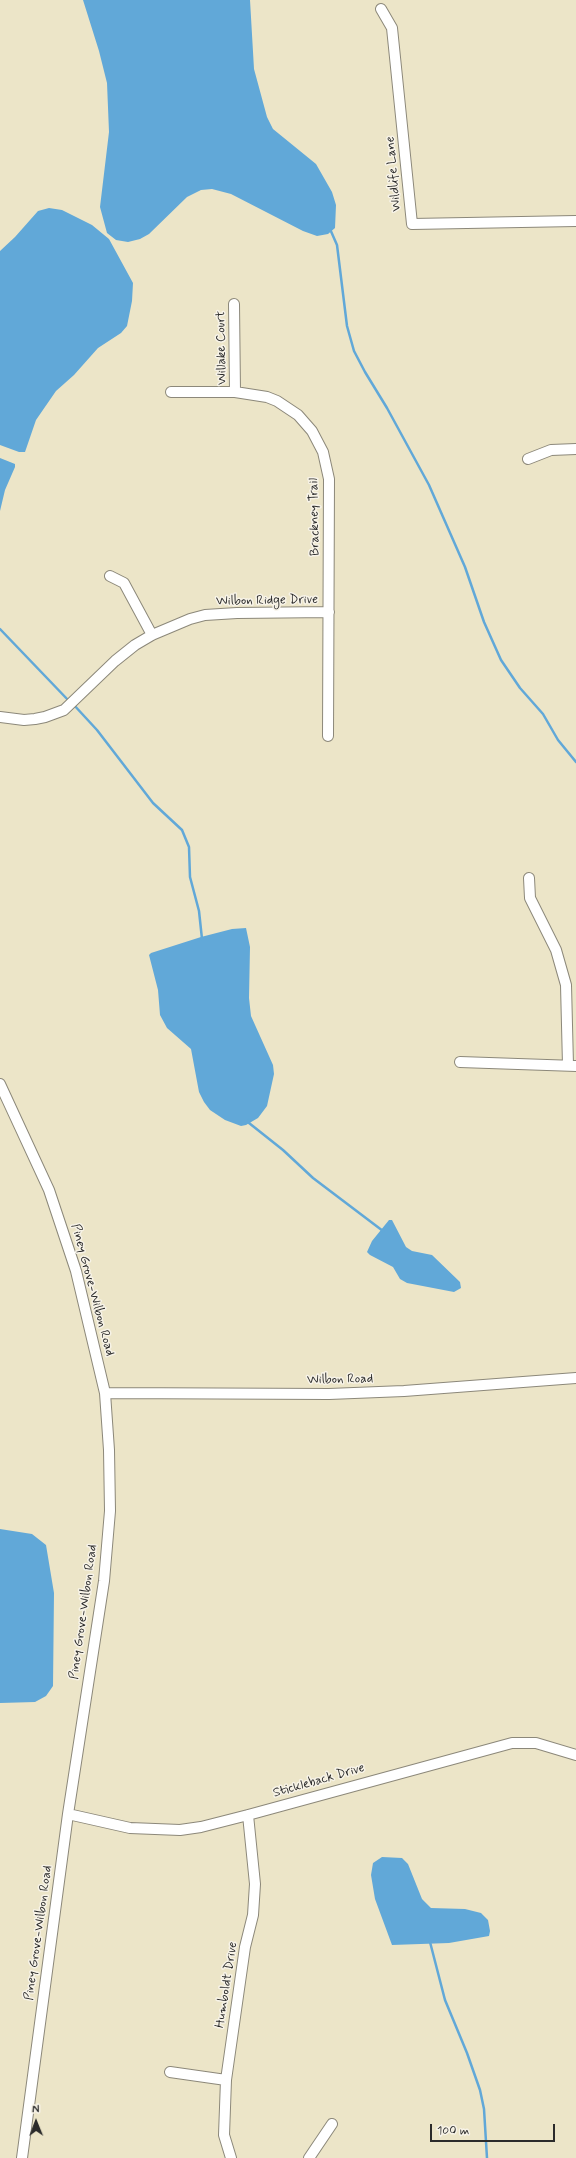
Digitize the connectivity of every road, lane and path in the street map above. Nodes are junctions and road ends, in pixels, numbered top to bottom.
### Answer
1 (381, 9) dead end
2 (576, 221) edge
3 (234, 304) dead end
4 (171, 392) dead end
5 (235, 392) junction
6 (576, 449) edge
7 (528, 459) dead end
8 (110, 576) dead end
9 (329, 612) junction
10 (152, 635) junction
11 (0, 717) edge
12 (328, 736) dead end
13 (529, 878) dead end
14 (460, 1062) dead end
15 (572, 1066) edge
16 (0, 1084) edge
17 (576, 1378) edge
18 (105, 1393) junction
19 (576, 1756) edge
20 (68, 1814) junction
21 (248, 1815) junction
22 (170, 2072) dead end
23 (226, 2080) junction
24 (332, 2124) dead end
25 (22, 2158) edge
26 (231, 2158) edge
27 (309, 2158) edge

1 - 2 street, Wildlife Lane
3 - 5 street, Willake Court
4 - 5 street, Brackney Trail
5 - 9 street, Brackney Trail
6 - 7 street
8 - 10 street
9 - 10 street, Wilbon Ridge Drive
9 - 12 street, Brackney Trail
10 - 11 street, Wilbon Ridge Drive
13 - 15 street
14 - 15 street
16 - 18 street, Piney Grove-Wilbon Road
17 - 18 street, Wilbon Road
18 - 20 street, Piney Grove-Wilbon Road
19 - 21 street, Stickleback Drive
20 - 21 street, Stickleback Drive
20 - 25 street, Piney Grove-Wilbon Road
21 - 23 street, Humboldt Drive
22 - 23 street
23 - 26 street, Humboldt Drive
24 - 27 street

